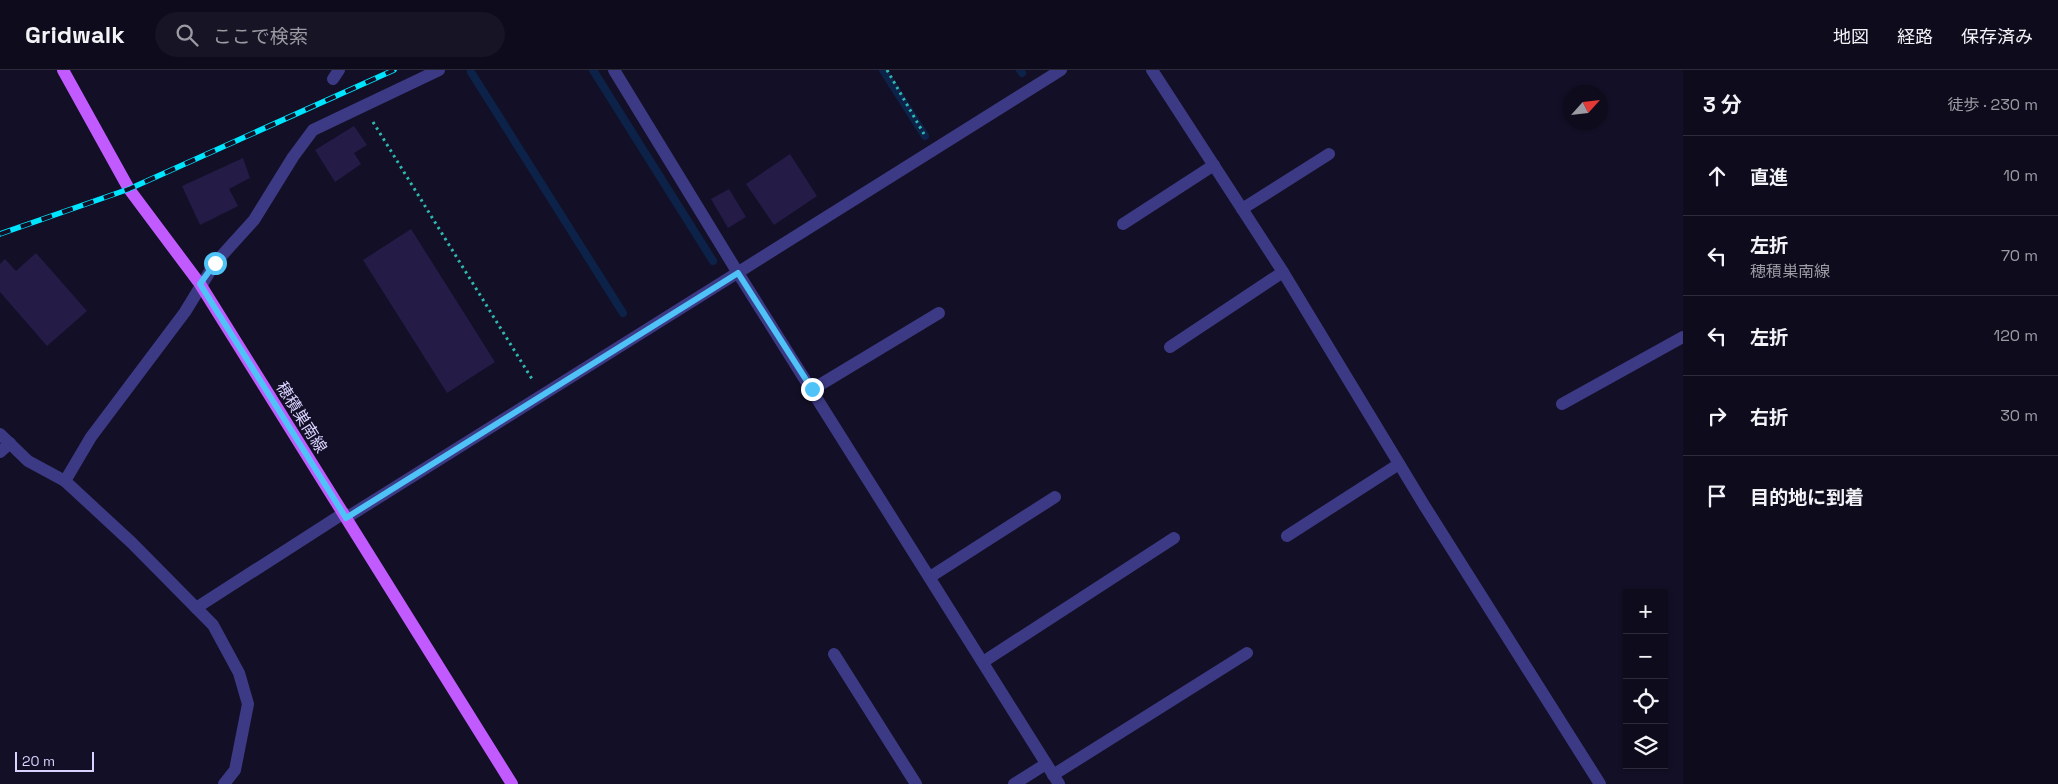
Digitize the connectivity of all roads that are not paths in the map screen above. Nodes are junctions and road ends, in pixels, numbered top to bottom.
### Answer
1 (63, 70) edge
2 (439, 70) edge
3 (614, 70) edge
4 (1061, 70) edge
5 (1152, 70) edge
6 (1329, 154) dead end
7 (1214, 166) junction
8 (1242, 209) junction
9 (1123, 224) dead end
10 (1283, 272) junction
11 (738, 273) junction
12 (200, 284) junction
13 (939, 313) dead end
14 (1683, 337) edge
15 (1170, 347) dead end
16 (812, 389) junction
17 (1562, 404) dead end
18 (0, 434) edge
19 (10, 443) junction
20 (0, 452) edge
21 (1399, 464) junction
22 (65, 481) junction
23 (1055, 497) dead end
24 (345, 515) junction
25 (1287, 536) dead end
26 (1174, 538) dead end
27 (930, 578) junction
28 (196, 608) junction
29 (1247, 653) dead end
30 (834, 654) dead end
31 (983, 662) junction
32 (1053, 774) edge
33 (224, 784) edge
34 (512, 784) edge
35 (916, 784) edge
36 (1014, 784) edge
37 (1600, 784) edge

1 - 12 main road, 穂積巣南線
2 - 12 street
3 - 11 street
4 - 11 street
5 - 7 street
6 - 8 street
7 - 8 street
7 - 9 street
8 - 10 street
10 - 15 street
10 - 21 street
11 - 16 street
11 - 24 street
12 - 22 street
12 - 24 main road, 穂積巣南線
13 - 16 street
14 - 17 street
16 - 27 street
18 - 19 street
19 - 20 street
19 - 22 street
21 - 25 street
21 - 37 street
22 - 28 street
23 - 27 street
24 - 28 street
24 - 34 main road, 穂積巣南線
26 - 31 street
27 - 31 street
28 - 33 street
29 - 32 street
30 - 35 street
31 - 32 street
32 - 36 street

